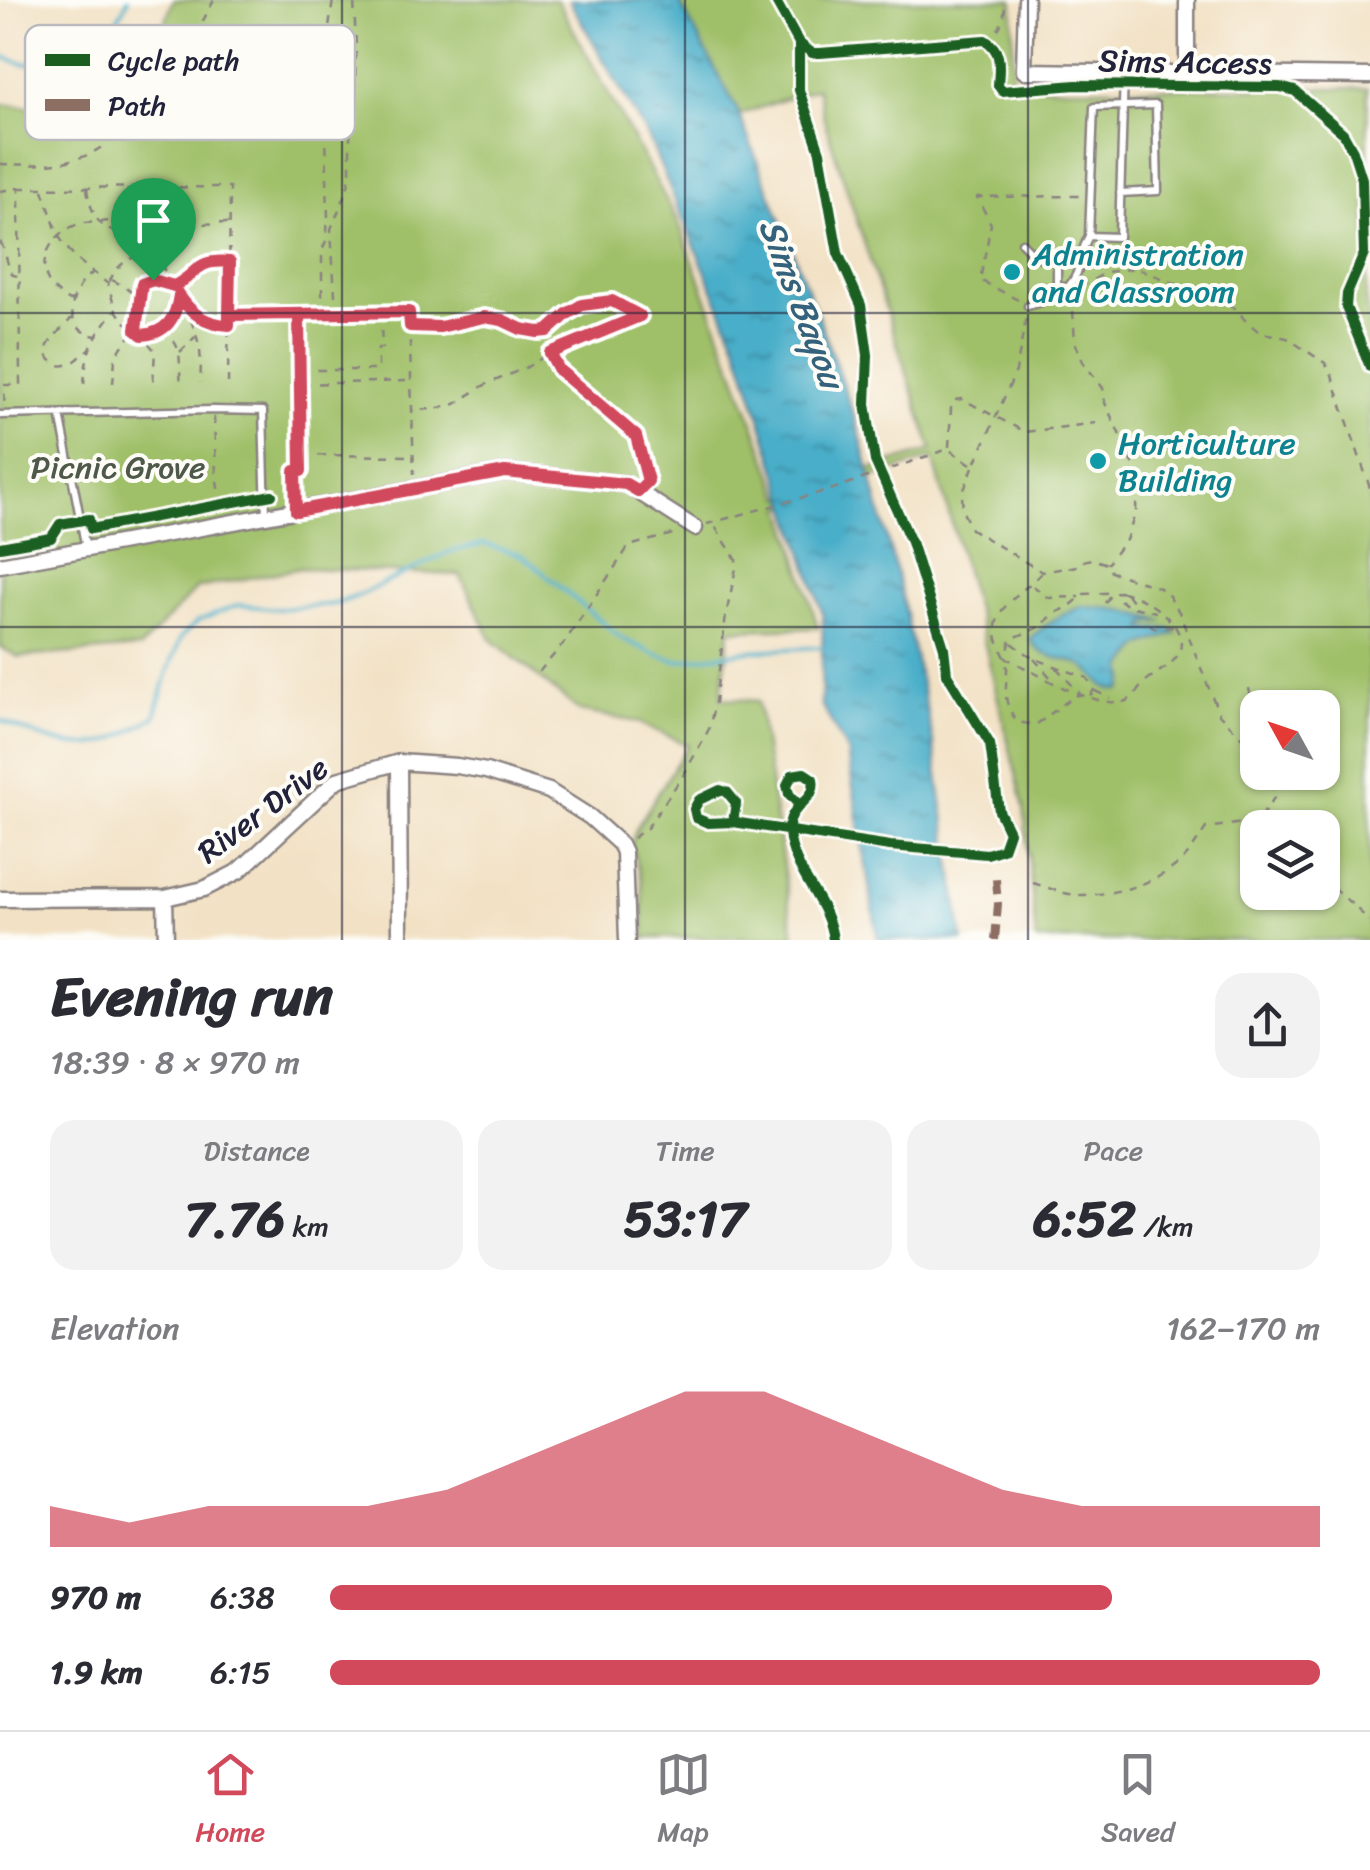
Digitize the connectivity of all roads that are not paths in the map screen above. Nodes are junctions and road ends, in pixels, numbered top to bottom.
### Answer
1 (1026, 0) edge
2 (1187, 0) edge
3 (1124, 73) junction
4 (1187, 75) junction
5 (1370, 76) edge
6 (1123, 106) junction
7 (1120, 193) junction
8 (1088, 236) junction
9 (1022, 242) dead end
10 (1057, 287) junction
11 (1028, 306) road end
12 (60, 414) junction
13 (2, 415) edge
14 (266, 516) junction
15 (695, 528) dead end
16 (86, 550) junction
17 (0, 565) edge
18 (398, 762) junction
19 (165, 898) junction
20 (0, 899) edge
21 (166, 940) edge
22 (400, 940) edge
23 (627, 940) edge

1 - 3 street
2 - 4 street
3 - 4 street
3 - 6 lane
4 - 5 street
6 - 7 lane
6 - 7 lane
6 - 8 lane
7 - 8 lane
8 - 10 lane
9 - 10 lane
10 - 11 lane
12 - 13 lane
12 - 14 lane
12 - 16 lane
14 - 15 street
14 - 16 street
16 - 17 street
18 - 19 street, River Drive
18 - 22 street
18 - 23 street, River Drive
19 - 20 street, River Drive
19 - 21 street

